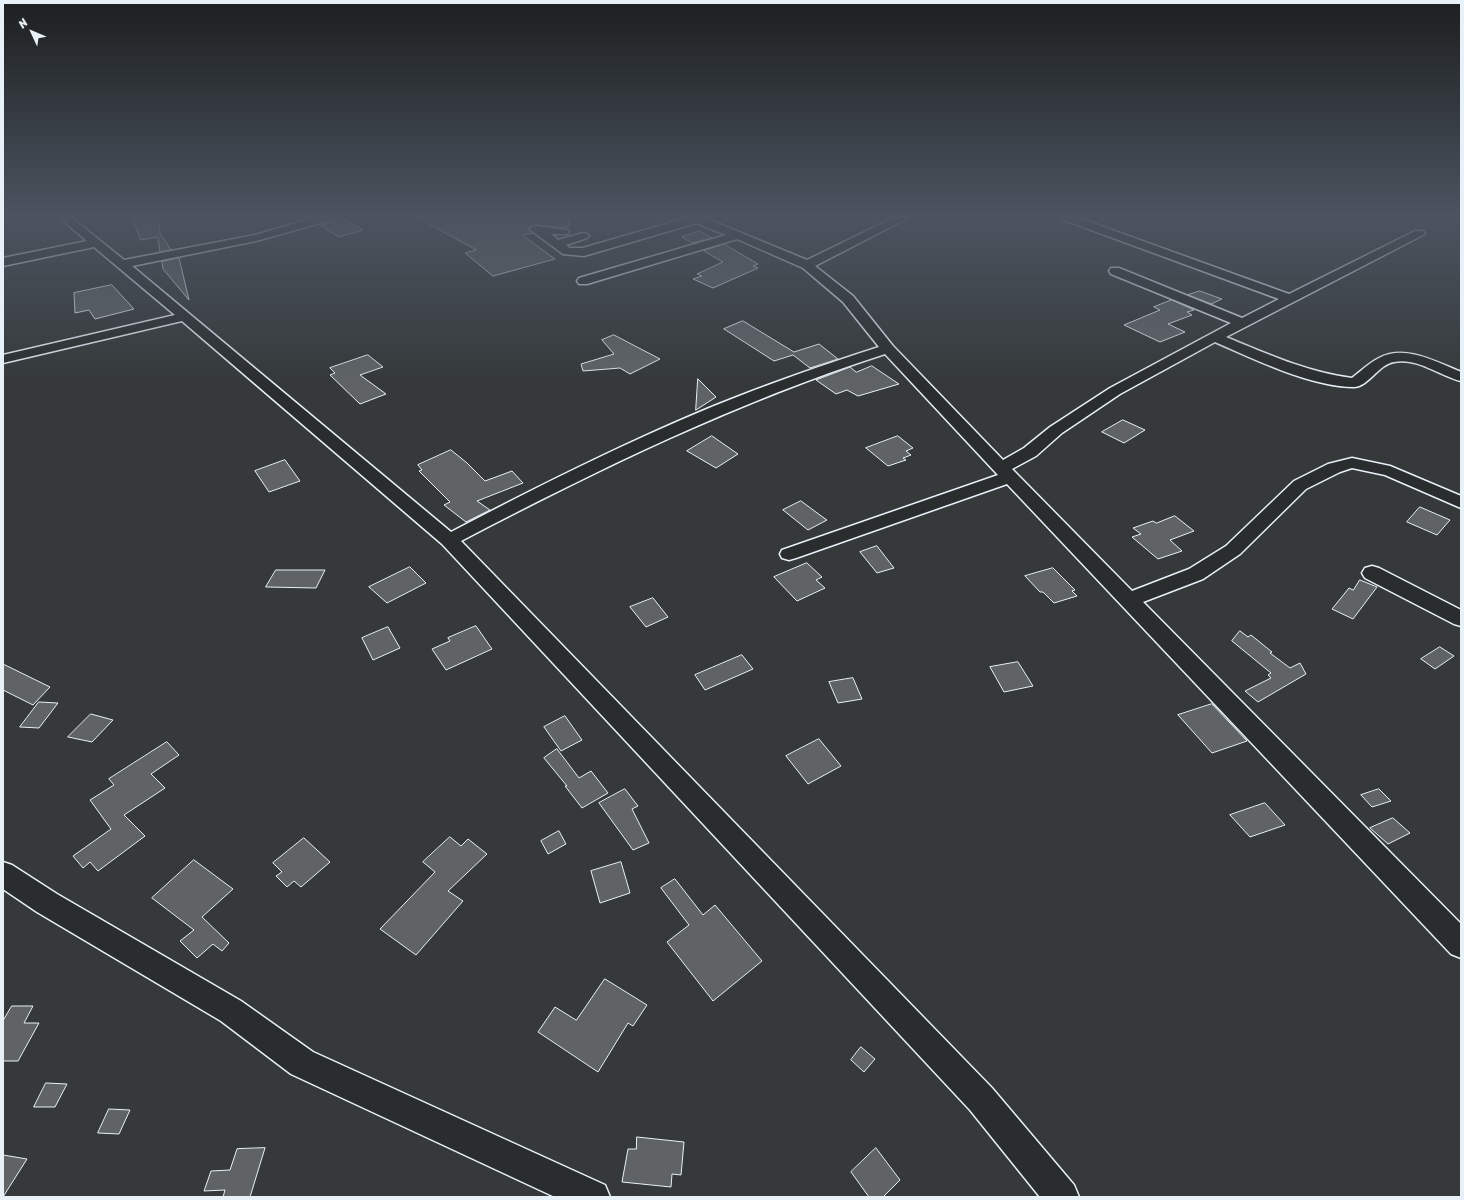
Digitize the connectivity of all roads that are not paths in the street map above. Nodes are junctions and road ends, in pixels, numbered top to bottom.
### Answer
1 (134, 274) edge
2 (607, 274) edge
3 (818, 274) edge
4 (1122, 274) edge
5 (1221, 274) edge
6 (1339, 274) edge
7 (583, 281) dead end
8 (1290, 299) junction
9 (184, 317) junction
10 (1242, 323) junction
11 (1215, 337) junction
12 (888, 349) junction
13 (3, 359) edge
14 (1461, 377) edge
15 (1005, 473) junction
16 (1461, 504) edge
17 (449, 540) junction
18 (789, 554) dead end
19 (1372, 573) dead end
20 (1128, 600) junction
21 (1461, 619) edge
22 (3, 874) edge
23 (1461, 944) edge
24 (593, 1197) edge
25 (1062, 1197) edge

1 - 9 street
2 - 7 street
3 - 12 street
4 - 10 street
5 - 8 street
6 - 8 street
8 - 10 street
9 - 13 street
9 - 17 street
10 - 11 street
11 - 14 street
11 - 15 street
12 - 15 street
12 - 17 street
15 - 18 street
15 - 20 street
16 - 20 street
17 - 25 street
19 - 21 street
20 - 23 street
22 - 24 street

